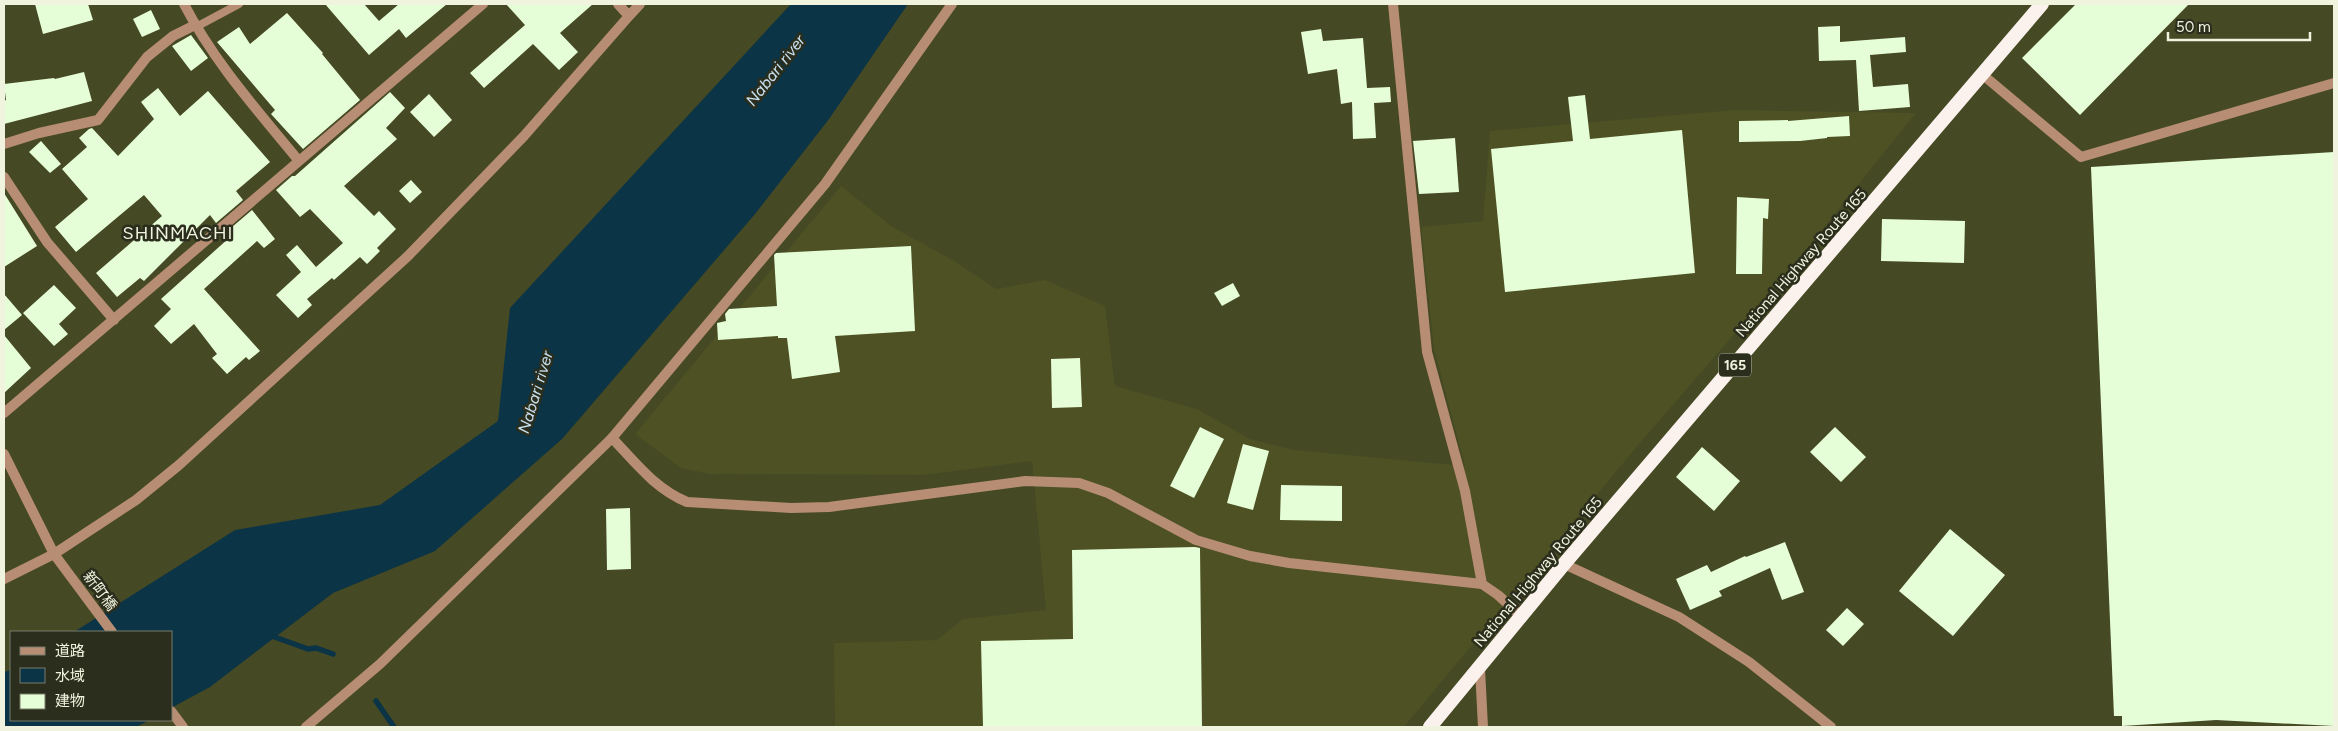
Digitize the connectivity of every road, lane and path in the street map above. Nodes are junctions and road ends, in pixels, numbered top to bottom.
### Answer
1 (184, 4) edge
2 (239, 4) edge
3 (483, 4) edge
4 (618, 4) edge
5 (640, 4) edge
6 (952, 4) edge
7 (1393, 4) edge
8 (2042, 4) edge
9 (629, 16) junction
10 (196, 26) junction
11 (1983, 75) junction
12 (2334, 83) edge
13 (4, 144) edge
14 (299, 161) junction
15 (4, 177) edge
16 (114, 320) junction
17 (4, 413) edge
18 (612, 438) junction
19 (4, 454) edge
20 (54, 554) junction
21 (1564, 564) junction
22 (4, 579) edge
23 (1482, 584) junction
24 (1521, 616) junction
25 (111, 631) edge
26 (1480, 669) junction
27 (172, 712) edge
28 (183, 727) edge
29 (306, 727) edge
30 (1430, 727) edge
31 (1483, 727) edge
32 (1831, 727) edge

1 - 10 street
2 - 10 lane
3 - 14 street
4 - 9 street
5 - 9 street
6 - 18 street
7 - 23 street
8 - 11 highway, National Highway Route 165 / 165
9 - 20 street
10 - 13 street
10 - 14 street
11 - 12 street
11 - 21 highway, National Highway Route 165 / 165
14 - 16 street
15 - 16 street
16 - 17 street
18 - 23 street
18 - 29 street
19 - 20 street, 新町橋
20 - 22 street
20 - 25 street, 新町橋
21 - 24 highway, National Highway Route 165 / 165
21 - 32 street
23 - 24 street
24 - 26 highway, National Highway Route 165 / 165
26 - 30 highway, National Highway Route 165 / 165
26 - 31 street
27 - 28 street

